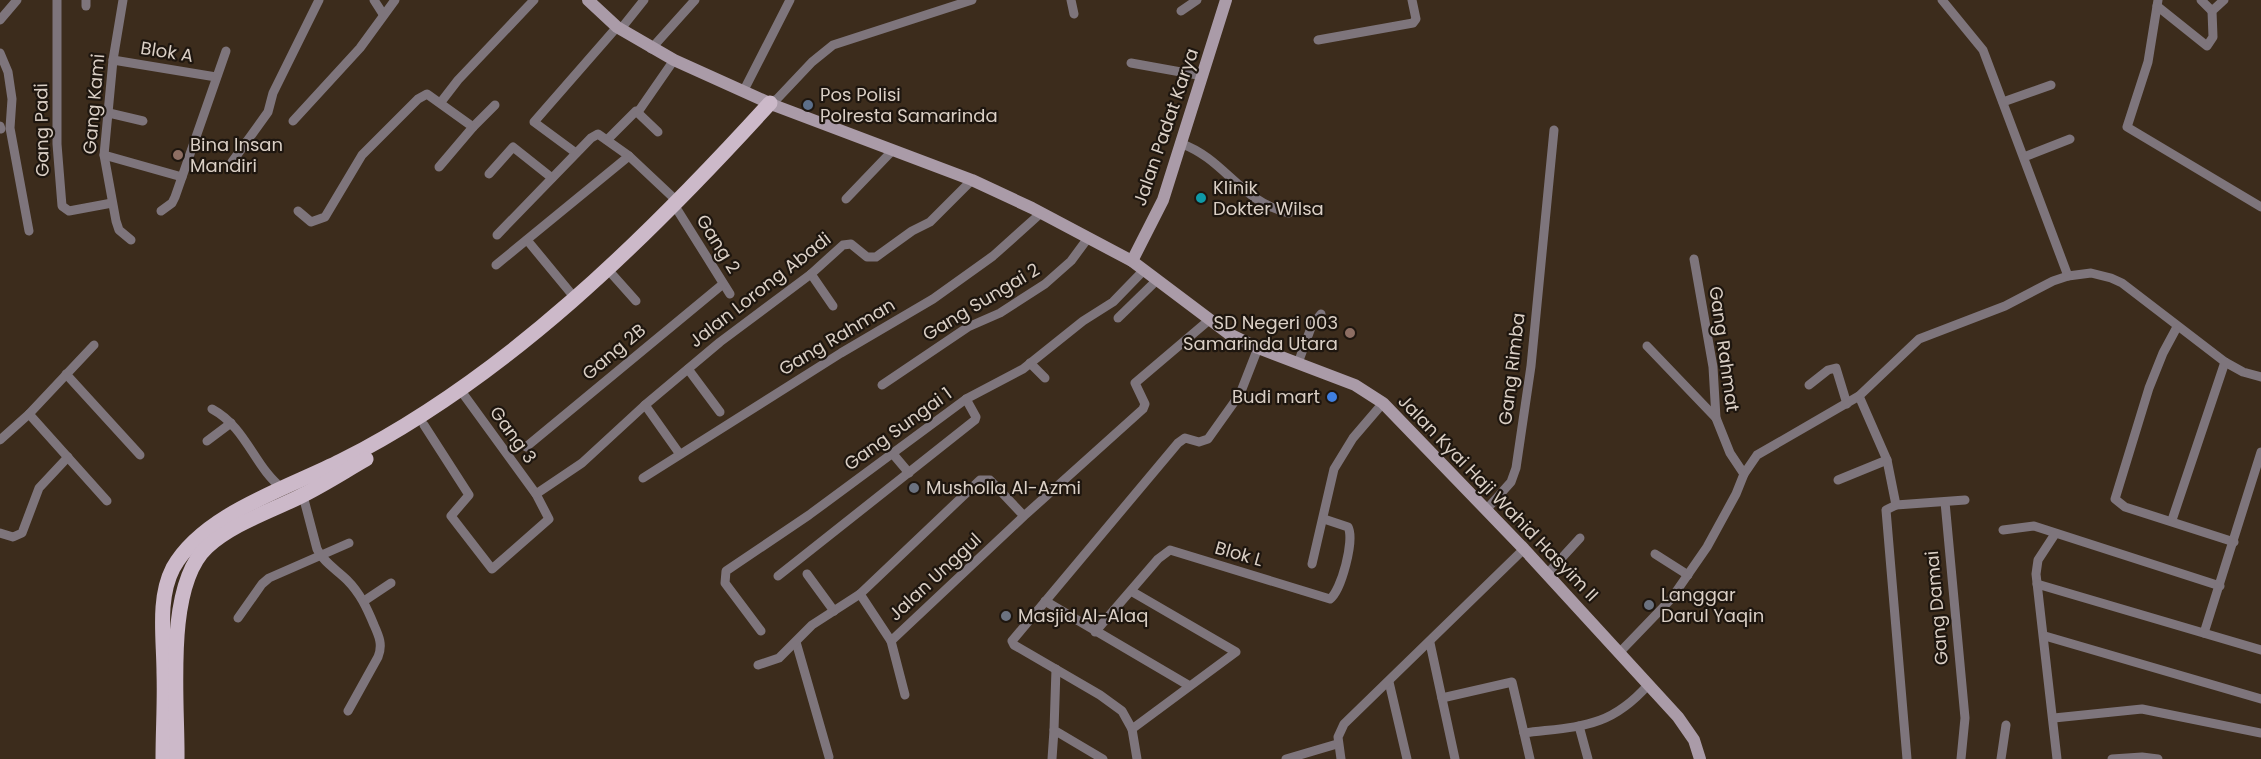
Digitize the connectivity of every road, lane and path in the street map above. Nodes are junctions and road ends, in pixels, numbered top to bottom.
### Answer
1 (17, 0) edge
2 (57, 0) edge
3 (123, 0) edge
4 (320, 0) edge
5 (374, 0) edge
6 (395, 0) edge
7 (534, 0) edge
8 (588, 0) edge
9 (644, 0) edge
10 (695, 0) edge
11 (790, 0) edge
12 (972, 0) edge
13 (1071, 0) edge
14 (1197, 0) edge
15 (1226, 0) edge
16 (1412, 0) edge
17 (1942, 0) edge
18 (2201, 0) edge
19 (2224, 0) edge
20 (2158, 3) edge
21 (2212, 10) junction
22 (1181, 11) dead end
23 (383, 14) junction
24 (1074, 14) dead end
25 (0, 20) edge
26 (618, 29) junction
27 (1318, 40) dead end
28 (651, 49) junction
29 (226, 51) dead end
30 (0, 53) edge
31 (113, 60) junction
32 (674, 60) junction
33 (1131, 63) dead end
34 (1203, 76) junction
35 (216, 77) junction
36 (2051, 85) dead end
37 (744, 90) junction
38 (441, 102) junction
39 (2003, 102) junction
40 (774, 103) junction
41 (495, 105) dead end
42 (638, 112) junction
43 (109, 113) junction
44 (143, 121) dead end
45 (293, 121) dead end
46 (473, 127) junction
47 (1554, 130) dead end
48 (658, 132) dead end
49 (604, 138) junction
50 (2070, 139) dead end
51 (1182, 144) junction
52 (893, 150) junction
53 (576, 153) junction
54 (104, 155) junction
55 (629, 156) junction
56 (2024, 157) junction
57 (232, 162) dead end
58 (439, 167) dead end
59 (489, 174) dead end
60 (182, 177) junction
61 (552, 178) junction
62 (972, 180) junction
63 (846, 199) dead end
64 (112, 203) junction
65 (679, 206) junction
66 (2261, 207) edge
67 (161, 211) dead end
68 (298, 211) dead end
69 (1041, 213) junction
70 (1289, 213) dead end
71 (29, 231) dead end
72 (497, 235) dead end
73 (1088, 238) junction
74 (131, 240) dead end
75 (527, 240) junction
76 (1694, 259) dead end
77 (1132, 261) junction
78 (496, 265) dead end
79 (1144, 270) junction
80 (611, 273) junction
81 (811, 274) junction
82 (2068, 276) junction
83 (1157, 280) junction
84 (723, 284) junction
85 (730, 294) dead end
86 (574, 297) junction
87 (636, 301) dead end
88 (833, 306) dead end
89 (1321, 314) dead end
90 (1118, 318) dead end
91 (1208, 321) junction
92 (2178, 327) junction
93 (94, 345) dead end
94 (1647, 346) dead end
95 (1258, 348) junction
96 (2225, 362) junction
97 (1030, 363) junction
98 (1298, 363) junction
99 (688, 369) junction
100 (66, 374) junction
101 (1045, 378) dead end
102 (2261, 378) edge
103 (882, 385) dead end
104 (1809, 385) dead end
105 (464, 395) junction
106 (1859, 396) junction
107 (966, 399) junction
108 (1383, 403) junction
109 (1847, 404) junction
110 (645, 405) junction
111 (212, 409) dead end
112 (720, 412) dead end
113 (29, 414) junction
114 (1716, 418) junction
115 (231, 423) junction
116 (424, 425) junction
117 (0, 440) edge
118 (207, 441) dead end
119 (526, 447) dead end
120 (2261, 452) edge
121 (679, 453) junction
122 (893, 454) junction
123 (140, 455) dead end
124 (68, 457) junction
125 (1887, 460) junction
126 (909, 473) junction
127 (1744, 474) junction
128 (643, 478) dead end
129 (1838, 480) dead end
130 (293, 492) junction
131 (536, 494) junction
132 (1965, 500) dead end
133 (107, 501) dead end
134 (1945, 502) junction
135 (1896, 505) junction
136 (1486, 510) junction
137 (1024, 516) junction
138 (1324, 519) junction
139 (2172, 520) junction
140 (2003, 530) dead end
141 (0, 533) edge
142 (2055, 534) junction
143 (1580, 538) dead end
144 (2234, 542) junction
145 (349, 543) dead end
146 (1524, 549) junction
147 (1655, 554) dead end
148 (321, 558) junction
149 (1312, 564) dead end
150 (807, 573) dead end
151 (1547, 574) junction
152 (1688, 575) junction
153 (778, 576) dead end
154 (391, 583) dead end
155 (2037, 584) junction
156 (2220, 586) junction
157 (1131, 591) junction
158 (860, 594) junction
159 (364, 601) junction
160 (1045, 602) junction
161 (834, 611) junction
162 (238, 618) dead end
163 (761, 631) dead end
164 (1095, 632) junction
165 (2204, 633) junction
166 (2045, 636) junction
167 (2261, 639) edge
168 (891, 641) junction
169 (796, 642) junction
170 (1430, 643) junction
171 (2259, 650) edge
172 (1619, 653) junction
173 (758, 665) dead end
174 (1056, 669) junction
175 (1389, 682) junction
176 (1188, 685) junction
177 (1648, 685) junction
178 (905, 695) dead end
179 (1442, 698) junction
180 (2261, 699) edge
181 (348, 711) dead end
182 (2054, 718) junction
183 (2006, 725) dead end
184 (1579, 726) junction
185 (1132, 729) junction
186 (1054, 730) junction
187 (1524, 733) junction
188 (2261, 733) edge
189 (1337, 744) junction
190 (829, 757) dead end
191 (163, 759) edge
192 (177, 759) edge
193 (1052, 759) edge
194 (1103, 759) edge
195 (1137, 759) edge
196 (1286, 759) edge
197 (1341, 759) edge
198 (1407, 759) edge
199 (1455, 759) edge
200 (1530, 759) edge
201 (1588, 759) edge
202 (1700, 759) edge
203 (1907, 759) edge
204 (1961, 759) edge
205 (2001, 759) edge
206 (2057, 759) edge
207 (2112, 759) edge
208 (2158, 759) edge

1 - 25 street
2 - 64 street, Gang Padi
3 - 31 street, Gang Kami
4 - 57 street
5 - 23 street
6 - 23 street
7 - 38 street
8 - 26 street, Jalan Kyai Haji Wahid Hasyim II
9 - 26 street
10 - 28 street
11 - 37 street
12 - 40 street
13 - 24 street
14 - 22 street
15 - 34 street, Jalan Padat Karya
16 - 27 street
17 - 39 street
18 - 21 street
19 - 21 street
20 - 21 street
20 - 66 street
23 - 45 street
26 - 28 street, Jalan Kyai Haji Wahid Hasyim II
26 - 53 street
28 - 32 street, Jalan Kyai Haji Wahid Hasyim II
29 - 35 street
30 - 71 street
31 - 35 street, Blok A
31 - 43 street, Gang Kami
32 - 37 street, Jalan Kyai Haji Wahid Hasyim II
32 - 42 street
33 - 34 street
34 - 51 street, Jalan Padat Karya
35 - 60 street
36 - 39 street
37 - 40 street, Jalan Kyai Haji Wahid Hasyim II
38 - 46 street
38 - 68 street
39 - 56 street
40 - 52 street, Jalan Kyai Haji Wahid Hasyim II
40 - 65 main road
41 - 46 street
42 - 48 street
42 - 49 street
43 - 44 street
43 - 54 street, Gang Kami
46 - 58 street
47 - 136 street, Gang Rimba
49 - 53 street
49 - 55 street, Gang 2
50 - 56 street
51 - 70 street
51 - 77 street, Jalan Padat Karya
52 - 62 street, Jalan Kyai Haji Wahid Hasyim II
52 - 63 street
53 - 61 street
54 - 60 street
54 - 64 street, Gang Kami
55 - 65 street, Gang 2
55 - 75 street
56 - 82 street
59 - 61 street
60 - 67 street
61 - 72 street
62 - 69 street, Jalan Kyai Haji Wahid Hasyim II
62 - 81 street, Jalan Lorong Abadi
64 - 74 street, Gang Kami
65 - 80 main road
65 - 84 street, Gang 2
65 - 86 main road
69 - 73 street, Jalan Kyai Haji Wahid Hasyim II
69 - 121 street, Gang Rahman
73 - 77 street, Jalan Kyai Haji Wahid Hasyim II
73 - 103 street, Gang Sungai 2
75 - 78 street
75 - 86 street
76 - 114 street, Gang Rahmat
77 - 79 street, Jalan Kyai Haji Wahid Hasyim II
79 - 83 street, Jalan Kyai Haji Wahid Hasyim II
79 - 97 street, Gang Sungai 1
80 - 87 street
80 - 105 main road
81 - 88 street
81 - 99 street, Jalan Lorong Abadi
82 - 92 street
82 - 106 street
83 - 90 street
83 - 91 street, Jalan Kyai Haji Wahid Hasyim II
84 - 85 street, Gang 2
84 - 119 street, Gang 2B
86 - 130 main road
89 - 98 street
91 - 95 street, Jalan Kyai Haji Wahid Hasyim II
91 - 137 street, Jalan Unggul
92 - 96 street
92 - 139 street
93 - 100 street
94 - 114 street
95 - 98 street, Jalan Kyai Haji Wahid Hasyim II
95 - 160 street
96 - 102 street
96 - 139 street
97 - 101 street
97 - 107 street, Gang Sungai 1
98 - 108 street, Jalan Kyai Haji Wahid Hasyim II
99 - 110 street, Jalan Lorong Abadi
99 - 112 street
100 - 113 street
100 - 123 street
104 - 109 street
105 - 116 main road
105 - 131 street, Gang 3
106 - 109 street
106 - 125 street
107 - 122 street, Gang Sungai 1
107 - 126 street
108 - 136 street, Jalan Kyai Haji Wahid Hasyim II
108 - 138 street
109 - 127 street
110 - 121 street
110 - 131 street, Jalan Lorong Abadi
111 - 115 street
113 - 117 street
113 - 124 street
114 - 127 street, Gang Rahmat
115 - 118 street
115 - 130 street
116 - 130 main road
116 - 131 street, Gang 3
120 - 144 street
121 - 128 street, Gang Rahman
122 - 126 street
122 - 163 street, Gang Sungai 1
124 - 133 street
124 - 141 street
125 - 129 street
125 - 135 street
126 - 153 street
127 - 152 street
130 - 148 street
130 - 191 main road
130 - 192 main road
132 - 134 street
134 - 135 street
134 - 204 street, Gang Damai
135 - 203 street
136 - 146 street, Jalan Kyai Haji Wahid Hasyim II
137 - 158 street
137 - 168 street, Jalan Unggul
138 - 149 street
138 - 157 street, Blok L
139 - 144 street
140 - 142 street
142 - 155 street
142 - 156 street
143 - 151 street
144 - 156 street
145 - 148 street
146 - 151 street, Jalan Kyai Haji Wahid Hasyim II
146 - 170 street
147 - 152 street
148 - 159 street
148 - 162 street
150 - 161 street
151 - 172 street, Jalan Kyai Haji Wahid Hasyim II
152 - 172 street
154 - 159 street
155 - 165 street
155 - 166 street
156 - 165 street
157 - 164 street
157 - 176 street
158 - 161 street
158 - 168 street, Jalan Unggul
159 - 181 street
160 - 164 street
160 - 174 street
161 - 169 street
164 - 176 street
165 - 171 street
166 - 180 street
166 - 182 street
167 - 171 street
168 - 178 street
169 - 173 street
169 - 190 street
170 - 175 street
170 - 179 street
172 - 177 street, Jalan Kyai Haji Wahid Hasyim II
174 - 185 street
174 - 186 street
175 - 189 street
175 - 198 street
176 - 185 street
177 - 184 street
177 - 202 street, Jalan Kyai Haji Wahid Hasyim II
179 - 187 street
179 - 199 street
182 - 188 street
182 - 206 street
183 - 205 street
184 - 187 street
184 - 201 street
185 - 195 street
186 - 193 street
186 - 194 street
187 - 200 street
189 - 196 street
189 - 197 street
207 - 208 street

